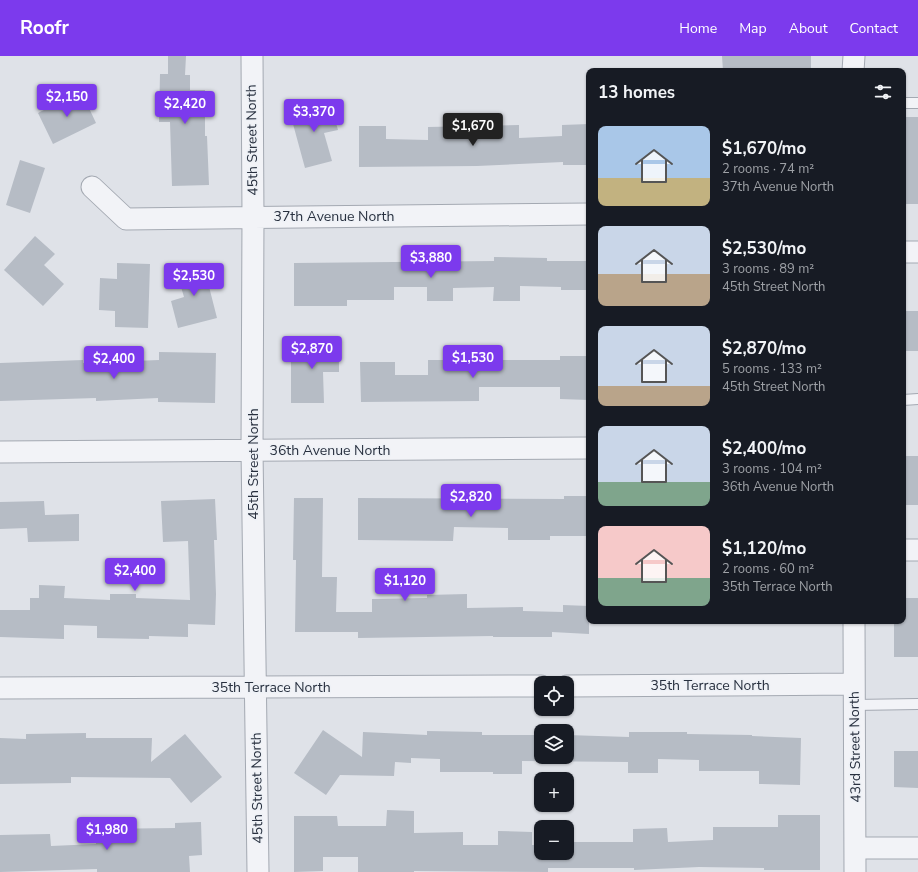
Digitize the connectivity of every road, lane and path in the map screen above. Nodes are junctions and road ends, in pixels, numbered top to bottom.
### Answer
1 (252, 56) edge
2 (854, 56) edge
3 (853, 68) edge
4 (906, 103) edge
5 (918, 103) edge
6 (92, 187) dead end
7 (586, 214) edge
8 (253, 217) junction
9 (906, 252) edge
10 (918, 252) edge
11 (906, 400) edge
12 (918, 400) edge
13 (586, 448) edge
14 (252, 450) junction
15 (0, 452) edge
16 (906, 550) edge
17 (918, 550) edge
18 (854, 624) edge
19 (854, 684) junction
20 (534, 686) edge
21 (574, 686) edge
22 (0, 688) edge
23 (256, 688) junction
24 (918, 704) edge
25 (854, 705) junction
26 (856, 848) junction
27 (918, 848) edge
28 (258, 872) edge
29 (856, 872) edge

1 - 8 street, 45th Street North
2 - 3 street
4 - 5 lane
6 - 8 street, 37th Avenue North
7 - 8 street, 37th Avenue North
8 - 14 street, 45th Street North
9 - 10 street
11 - 12 lane
13 - 14 street, 36th Avenue North
14 - 15 street, 36th Avenue North
14 - 23 street, 45th Street North
16 - 17 street
18 - 19 street, 43rd Street North
19 - 21 street, 35th Terrace North
19 - 25 street, 43rd Street North
20 - 23 street, 35th Terrace North
22 - 23 street, 35th Terrace North
23 - 28 street, 45th Street North
24 - 25 lane
25 - 26 street, 43rd Street North
26 - 27 street
26 - 29 street, 43rd Street North

